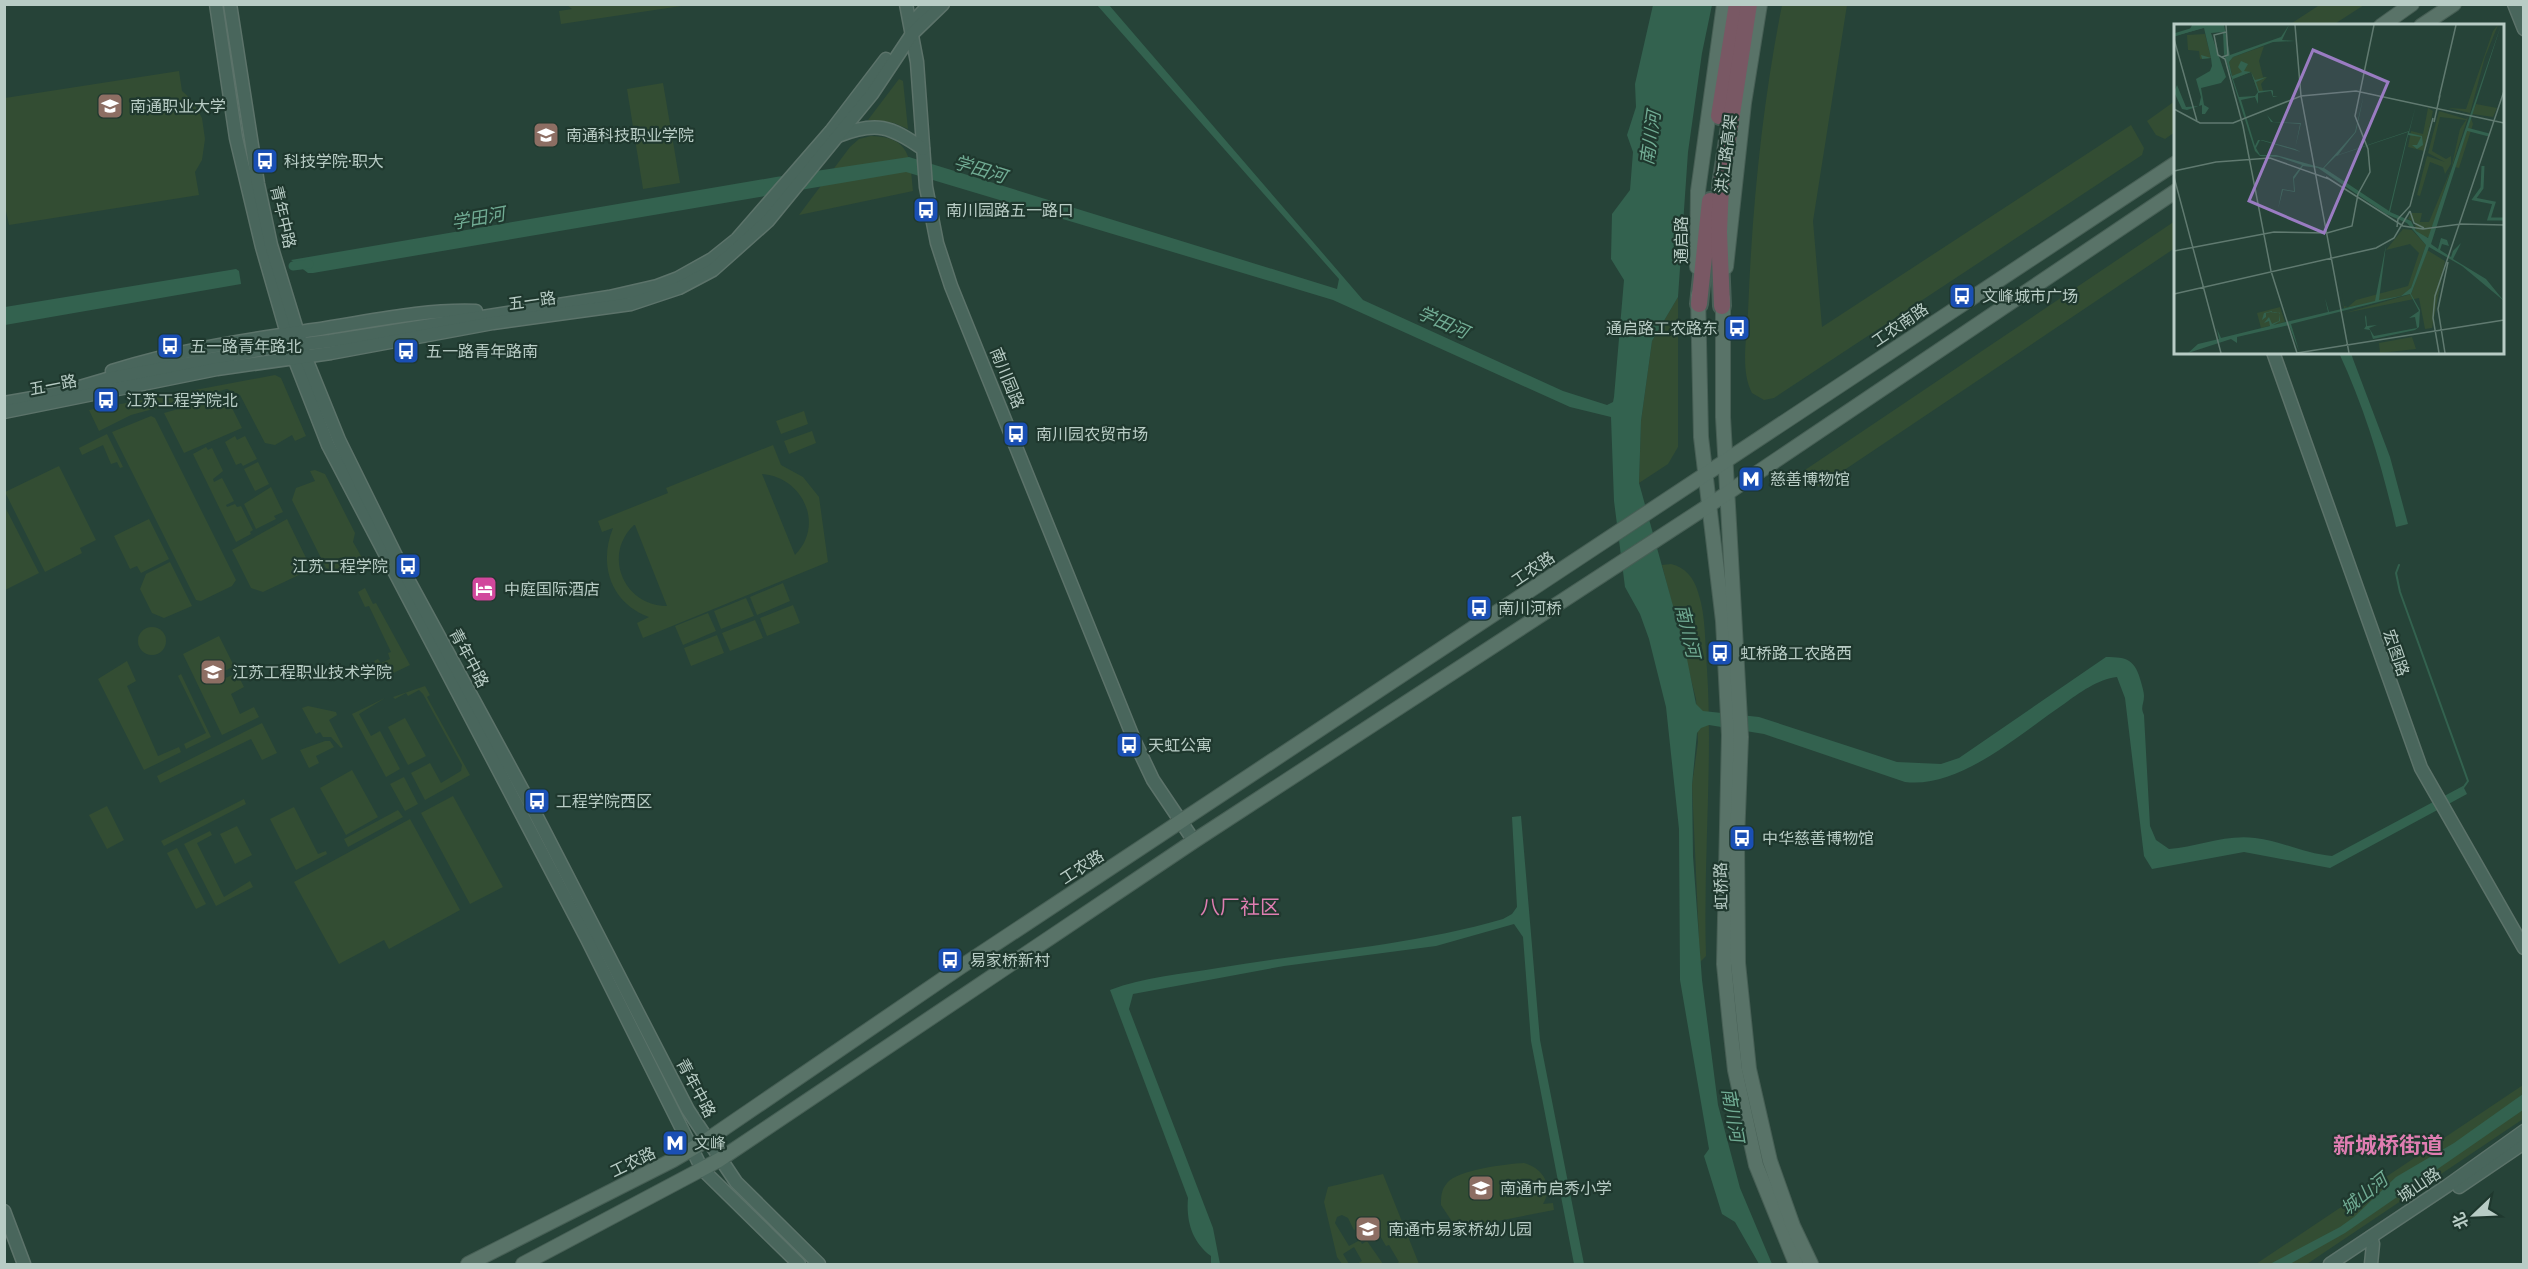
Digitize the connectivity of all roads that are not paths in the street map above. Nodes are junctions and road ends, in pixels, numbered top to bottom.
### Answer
1 (216, 4) edge
2 (230, 4) edge
3 (906, 4) edge
4 (930, 4) edge
5 (943, 4) edge
6 (1724, 4) edge
7 (1737, 4) edge
8 (1749, 4) edge
9 (1760, 4) edge
10 (2412, 4) edge
11 (2454, 4) edge
12 (2514, 4) edge
13 (2384, 24) edge
14 (2424, 24) edge
15 (2523, 29) edge
16 (911, 30) junction
17 (1727, 102) junction
18 (837, 137) junction
19 (923, 154) junction
20 (2174, 164) edge
21 (2174, 192) edge
22 (1699, 304) junction
23 (1722, 306) junction
24 (296, 345) junction
25 (2274, 354) edge
26 (4, 403) edge
27 (4, 412) edge
28 (1725, 461) junction
29 (1704, 477) junction
30 (1728, 492) junction
31 (1707, 506) junction
32 (1734, 709) junction
33 (1735, 736) junction
34 (1181, 822) junction
35 (1194, 841) junction
36 (2523, 948) edge
37 (2523, 1131) edge
38 (706, 1140) junction
39 (2523, 1143) edge
40 (691, 1150) junction
41 (719, 1160) junction
42 (702, 1169) junction
43 (4, 1211) edge
44 (2372, 1241) junction
45 (24, 1264) edge
46 (468, 1264) edge
47 (523, 1264) edge
48 (799, 1264) edge
49 (819, 1264) edge
50 (1796, 1264) edge
51 (1810, 1264) edge
52 (2330, 1264) edge
53 (2344, 1264) edge
54 (2371, 1264) edge

1 - 24 main road, 青年中路
2 - 24 main road, 青年中路
3 - 16 main road, 南川园路
4 - 16 main road, 五一路
5 - 16 main road, 五一路
6 - 22 main road, 通启路
7 - 17 highway, 洪江路高架
8 - 17 highway, 洪江路高架
9 - 23 main road
10 - 13 main road
11 - 14 main road
12 - 15 main road
16 - 18 main road, 五一路
16 - 19 main road, 南川园路
16 - 24 main road, 五一路
17 - 22 highway, 洪江路高架
17 - 23 highway, 洪江路高架
18 - 19 main road
18 - 24 main road, 五一路
19 - 34 main road, 南川园路
20 - 28 main road, 工农南路
21 - 30 main road
22 - 29 main road, 通启路
23 - 28 main road
24 - 26 main road, 五一路
24 - 27 main road, 五一路
24 - 38 main road, 青年中路
24 - 40 main road, 青年中路
25 - 36 main road, 宏图路
28 - 29 main road, 工农南路
28 - 30 main road, 虹桥路
29 - 31 main road, 虹桥路
29 - 34 main road, 工农路
30 - 31 main road
30 - 32 main road, 虹桥路
31 - 32 main road, 虹桥路
31 - 35 main road
32 - 33 main road, 虹桥路
33 - 50 main road, 虹桥路
33 - 51 main road, 虹桥路
34 - 35 main road, 南川园路
34 - 38 main road, 工农路
35 - 41 main road
37 - 44 main road, 城山路
38 - 40 main road, 工农路
38 - 41 main road, 青年中路
39 - 44 main road, 城山路
40 - 42 main road, 青年中路
40 - 46 main road, 工农路
41 - 42 main road
41 - 49 main road, 青年中路
42 - 47 main road
42 - 48 main road, 青年中路
43 - 45 main road
44 - 52 main road, 城山路
44 - 53 main road, 城山路
44 - 54 main road

